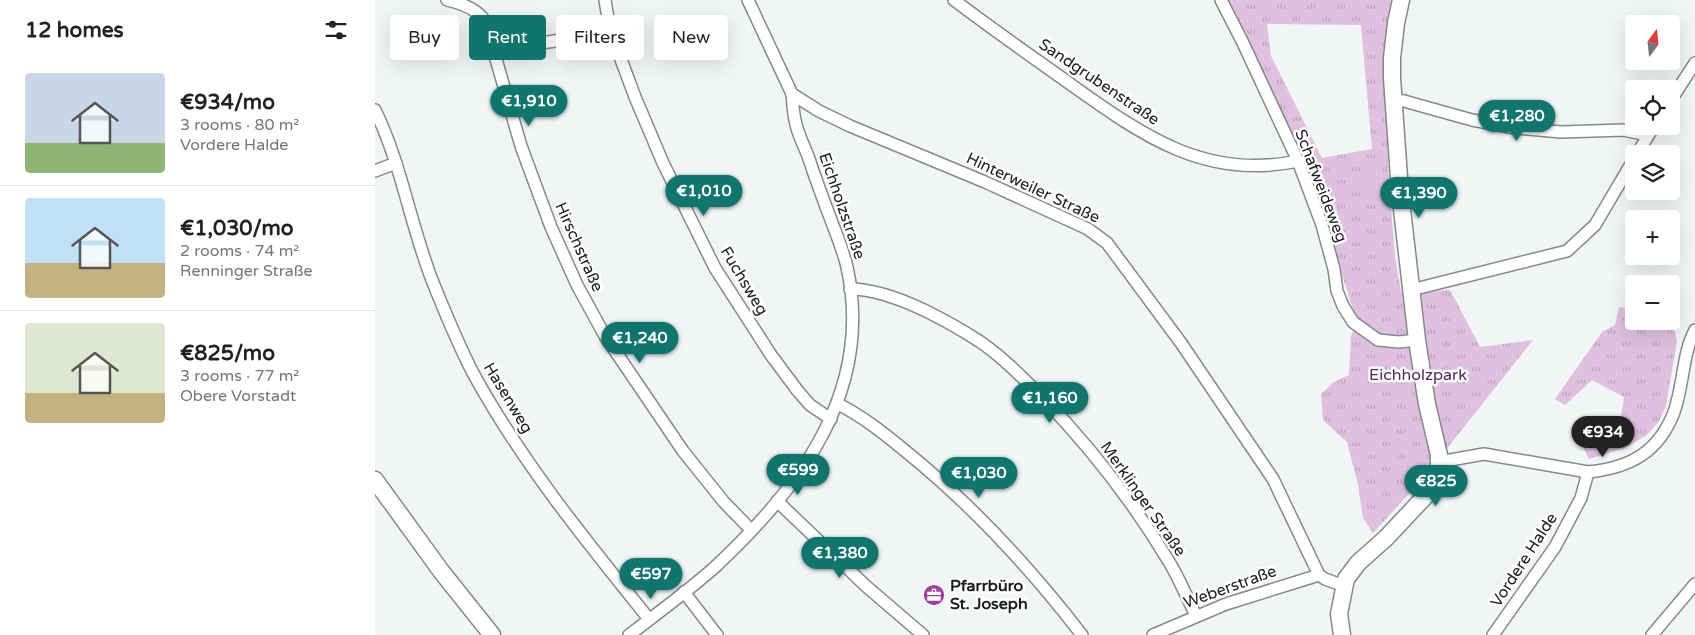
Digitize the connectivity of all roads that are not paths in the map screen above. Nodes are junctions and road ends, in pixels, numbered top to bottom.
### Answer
1 (447, 0) edge
2 (605, 0) edge
3 (748, 0) edge
4 (954, 0) edge
5 (1221, 0) edge
6 (1401, 0) edge
7 (481, 15) edge
8 (608, 15) edge
9 (497, 60) edge
10 (621, 60) edge
11 (1695, 63) edge
12 (1680, 86) edge
13 (792, 94) junction
14 (1393, 100) junction
15 (375, 110) edge
16 (1625, 130) edge
17 (1298, 161) junction
18 (396, 163) junction
19 (375, 171) edge
20 (1625, 175) edge
21 (850, 289) junction
22 (1411, 290) junction
23 (1695, 330) edge
24 (1417, 340) junction
25 (838, 404) junction
26 (831, 419) junction
27 (1439, 462) junction
28 (1589, 472) junction
29 (375, 480) edge
30 (777, 501) junction
31 (751, 530) junction
32 (1319, 575) junction
33 (1695, 584) edge
34 (1344, 586) junction
35 (684, 592) junction
36 (1196, 616) junction
37 (649, 619) junction
38 (492, 635) edge
39 (629, 635) edge
40 (717, 635) edge
41 (923, 635) edge
42 (1083, 635) edge
43 (1153, 635) edge
44 (1342, 635) edge
45 (1493, 635) edge
46 (1652, 635) edge

1 - 7 street, Hirschstraße
2 - 8 street, Fuchsweg
3 - 13 street
4 - 17 street, Sandgrubenstraße
5 - 17 street, Schafweideweg
6 - 14 main road
9 - 31 street, Hirschstraße
10 - 26 street, Fuchsweg
11 - 12 street
13 - 21 street, Eichholzstraße
13 - 32 street, Hinterweiler Straße
14 - 16 street
14 - 22 main road
15 - 18 street, Hasenweg
17 - 24 street, Schafweideweg
18 - 19 street
18 - 37 street, Hasenweg
20 - 22 street
21 - 25 street, Eichholzstraße
21 - 36 street, Merklinger Straße
22 - 24 main road
23 - 28 street
24 - 27 main road
25 - 26 street, Eichholzstraße
25 - 42 street
26 - 30 street, Eichholzstraße
27 - 28 street
27 - 34 main road
28 - 45 street, Vordere Halde
29 - 38 main road
30 - 31 street, Eichholzstraße
30 - 41 street
31 - 35 street, Eichholzstraße
32 - 34 street
32 - 36 street, Weberstraße
33 - 46 street
34 - 44 main road
35 - 37 street, Eichholzstraße
35 - 40 street
36 - 43 street, Weberstraße
37 - 39 street, Eichholzstraße

